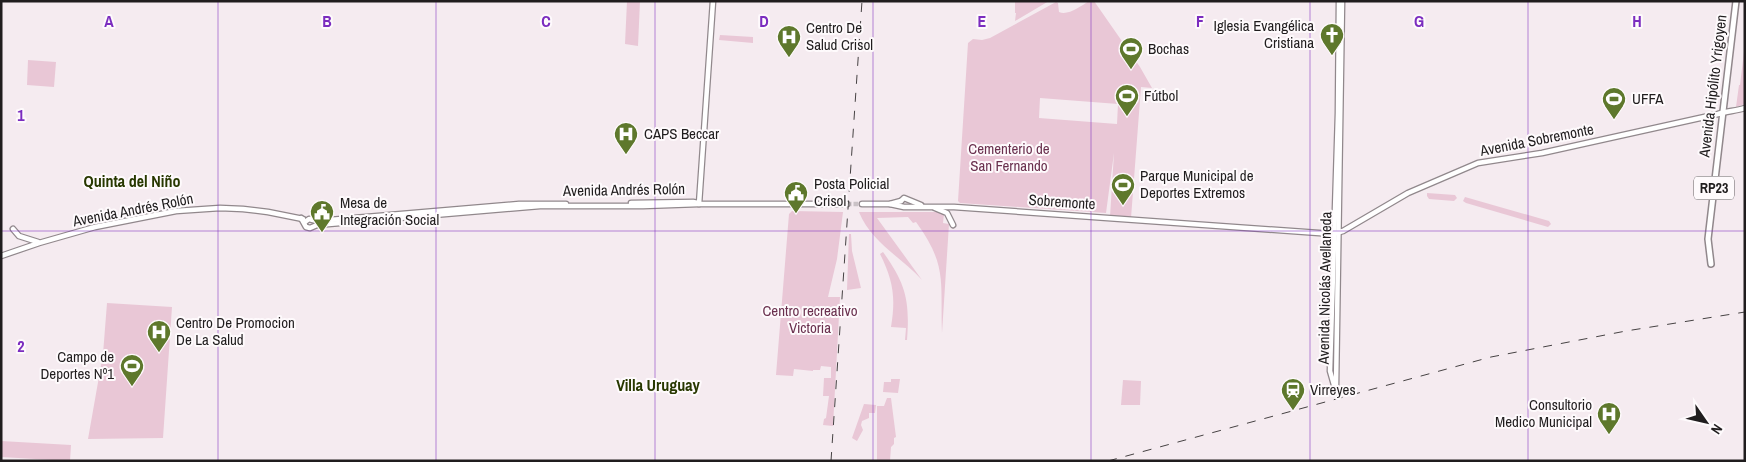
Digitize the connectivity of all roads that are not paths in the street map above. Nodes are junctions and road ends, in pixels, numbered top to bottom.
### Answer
1 (713, 1) edge
2 (1341, 1) edge
3 (1736, 1) edge
4 (1745, 108) edge
5 (1723, 112) junction
6 (910, 200) junction
7 (901, 201) junction
8 (699, 204) junction
9 (847, 204) tunnel mouth
10 (862, 204) tunnel mouth
11 (889, 204) junction
12 (924, 206) junction
13 (905, 207) junction
14 (304, 220) junction
15 (312, 220) junction
16 (953, 225) dead end
17 (313, 226) junction
18 (13, 228) dead end
19 (1336, 234) junction
20 (39, 243) junction
21 (1, 256) edge
22 (1711, 264) dead end

1 - 8 main road
2 - 19 main road, Avenida Nicolás Avellaneda
3 - 5 main road, Avenida Hipólito Yrigoyen / RP23
4 - 5 main road, Avenida Sobremonte
5 - 19 main road, Avenida Sobremonte
5 - 22 main road, Avenida Hipólito Yrigoyen / RP23
6 - 7 main road
6 - 12 main road
6 - 13 main road
7 - 11 main road
7 - 13 main road
8 - 9 main road
8 - 15 main road, Avenida Andrés Rolón
8 - 17 main road, Avenida Andrés Rolón
10 - 11 main road
11 - 13 main road, Sobremonte
12 - 13 main road, Sobremonte
12 - 16 main road
12 - 19 main road, Sobremonte
14 - 15 main road, Avenida Andrés Rolón
14 - 17 main road, Avenida Andrés Rolón
14 - 20 main road, Avenida Andrés Rolón
15 - 17 main road
18 - 20 main road
19 - 19 main road, Avenida Nicolás Avellaneda
20 - 21 main road, Avenida Andrés Rolón

